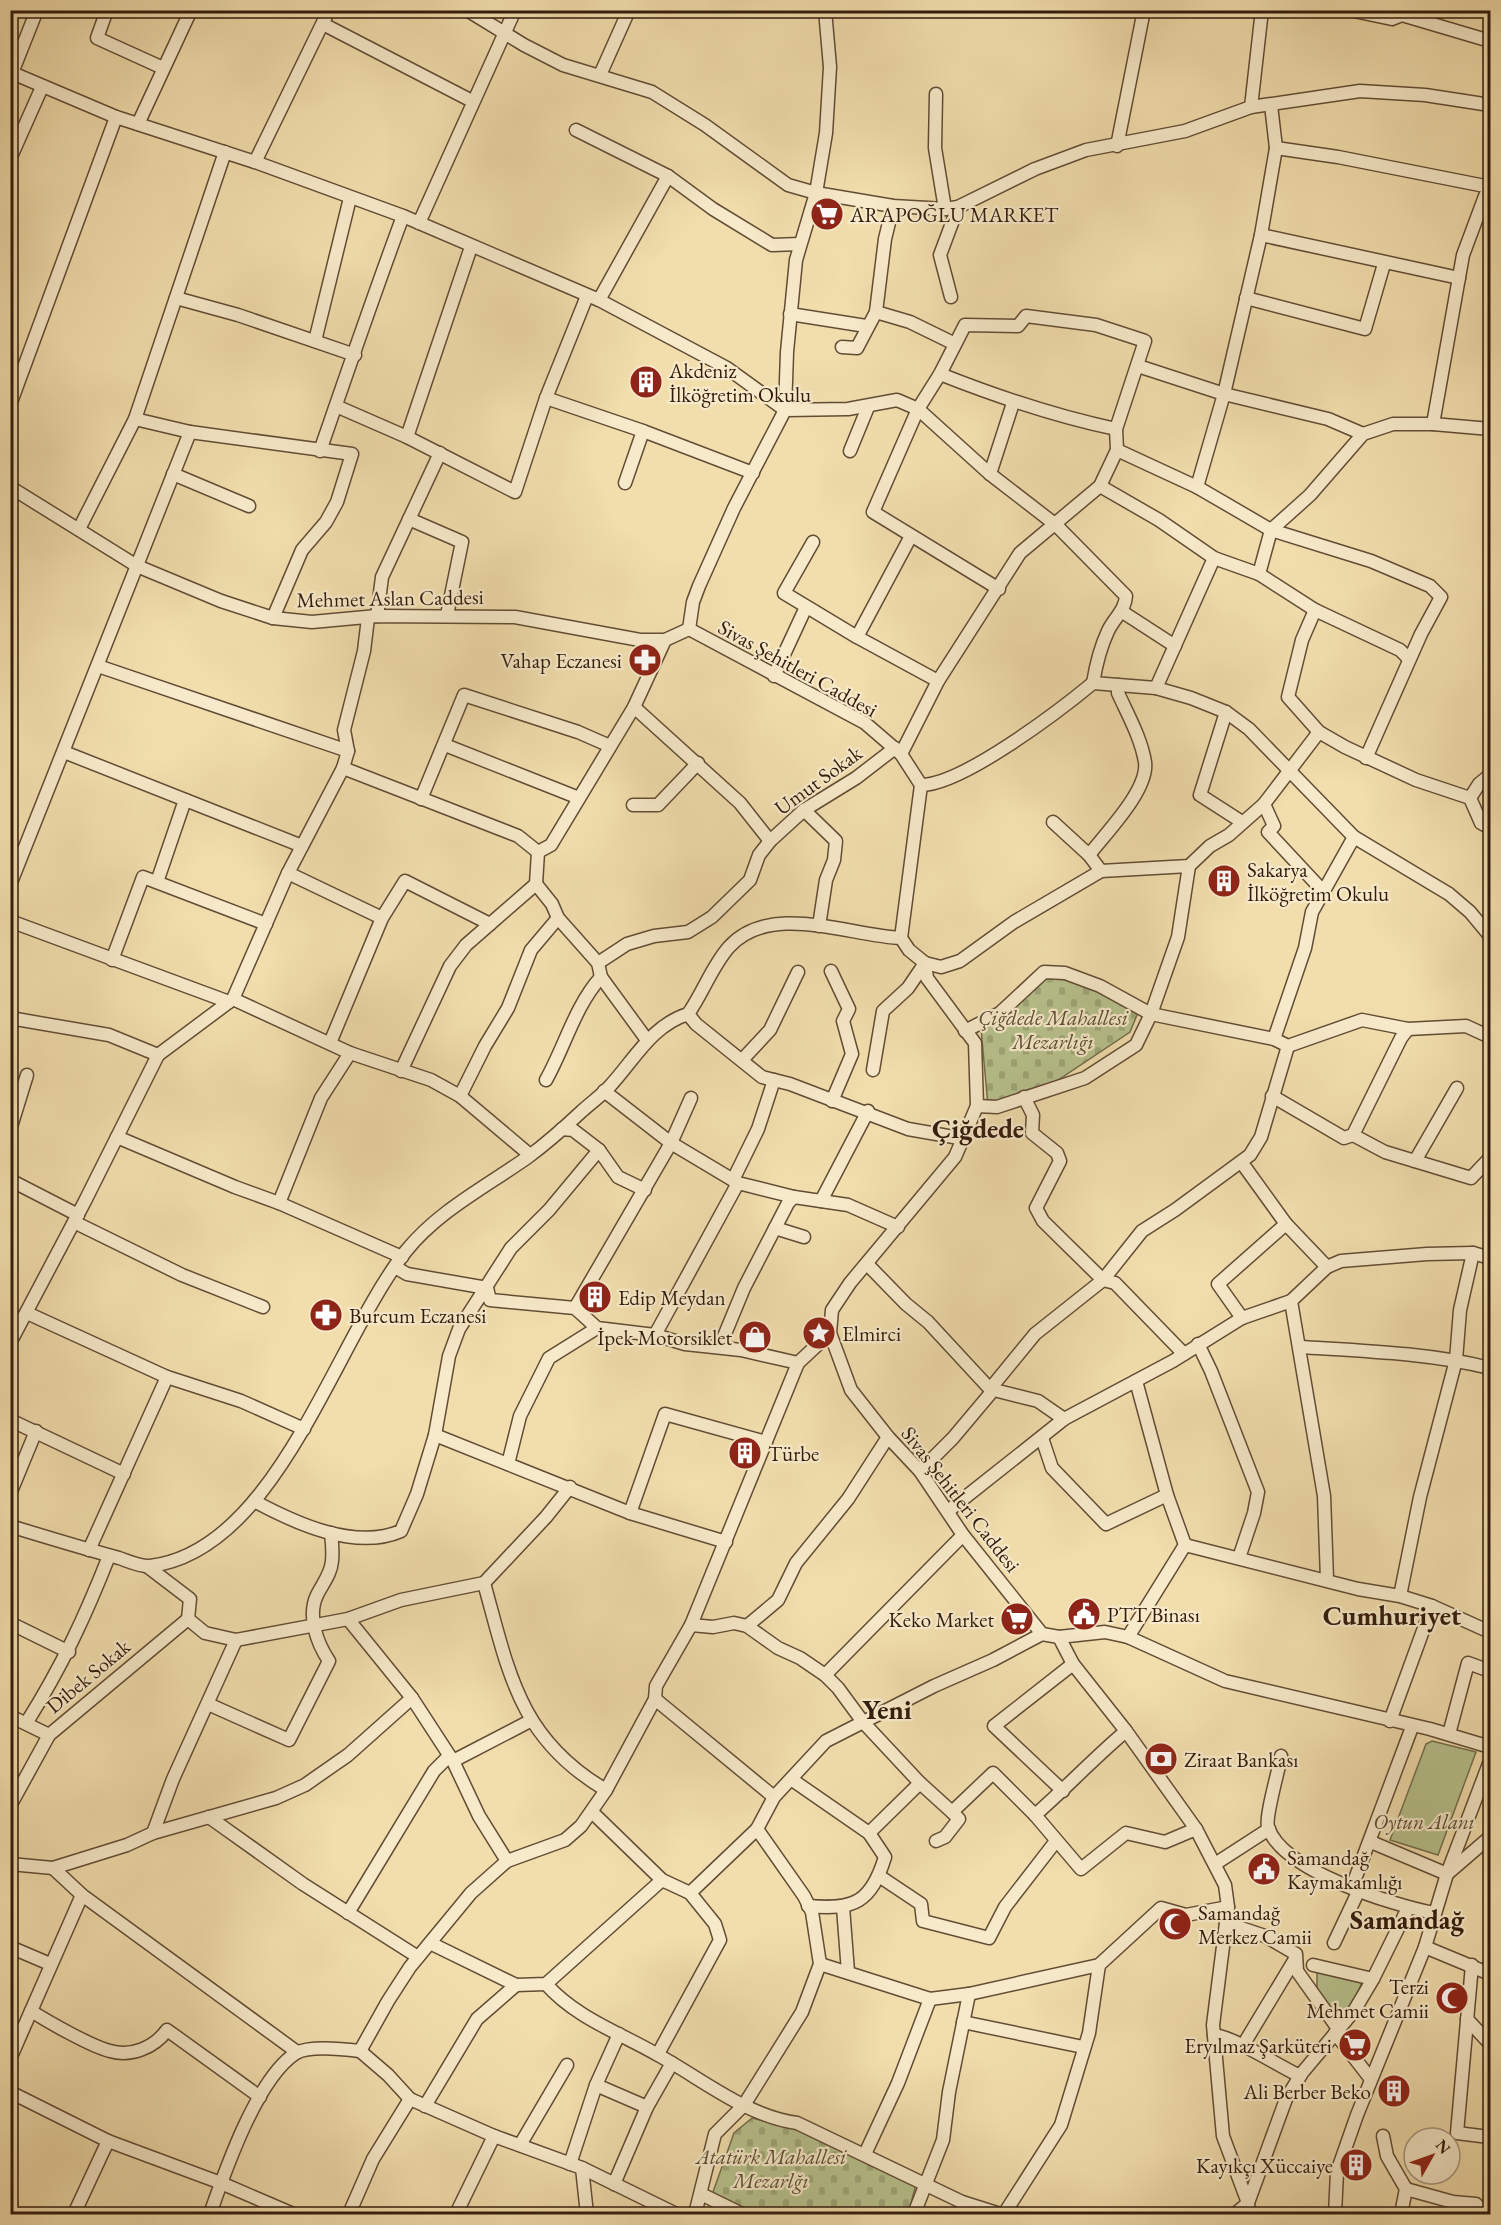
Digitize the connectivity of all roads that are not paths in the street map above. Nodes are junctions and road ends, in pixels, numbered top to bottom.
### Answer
1 (37, 10) edge
2 (107, 10) edge
3 (191, 10) edge
4 (329, 10) edge
5 (468, 10) edge
6 (515, 10) edge
7 (629, 10) edge
8 (825, 10) edge
9 (1144, 10) edge
10 (1262, 10) edge
11 (1348, 10) edge
12 (1403, 13) edge
13 (322, 24) junction
14 (505, 33) junction
15 (1491, 41) edge
16 (163, 68) junction
17 (11, 73) edge
18 (600, 75) junction
19 (42, 87) junction
20 (936, 94) dead end
21 (472, 101) junction
22 (1271, 105) junction
23 (1491, 105) edge
24 (1251, 107) junction
25 (116, 117) junction
26 (138, 124) junction
27 (576, 130) dead end
28 (1117, 146) junction
29 (1276, 148) junction
30 (225, 152) junction
31 (10, 159) edge
32 (255, 162) junction
33 (668, 176) junction
34 (1491, 188) edge
35 (816, 193) junction
36 (350, 198) junction
37 (893, 206) junction
38 (958, 207) junction
39 (945, 209) junction
40 (403, 216) junction
41 (419, 223) junction
42 (1261, 235) junction
43 (800, 244) junction
44 (471, 247) junction
45 (1384, 264) junction
46 (1459, 278) junction
47 (951, 297) dead end
48 (176, 298) junction
49 (593, 298) junction
50 (1246, 298) junction
51 (876, 312) junction
52 (790, 314) junction
53 (866, 326) junction
54 (315, 341) junction
55 (955, 344) junction
56 (842, 347) dead end
57 (355, 355) junction
58 (1138, 366) junction
59 (940, 374) junction
60 (1224, 394) junction
61 (546, 398) junction
62 (1013, 403) junction
63 (10, 405) edge
64 (336, 406) junction
65 (868, 406) junction
66 (918, 409) junction
67 (785, 410) junction
68 (135, 419) junction
69 (1433, 424) junction
70 (1116, 429) junction
71 (1491, 429) edge
72 (643, 430) junction
73 (190, 432) junction
74 (1363, 435) junction
75 (407, 437) junction
76 (1117, 450) junction
77 (850, 451) dead end
78 (320, 452) junction
79 (440, 453) junction
80 (753, 473) junction
81 (173, 474) junction
82 (990, 474) junction
83 (625, 483) dead end
84 (1100, 486) junction
85 (10, 487) edge
86 (1197, 487) junction
87 (249, 506) dead end
88 (409, 519) junction
89 (1056, 525) junction
90 (79, 529) junction
91 (1271, 530) junction
92 (911, 536) junction
93 (813, 542) dead end
94 (1214, 558) junction
95 (137, 566) junction
96 (1259, 574) junction
97 (999, 589) junction
98 (806, 607) junction
99 (1315, 610) junction
100 (1121, 611) junction
101 (447, 615) junction
102 (372, 617) junction
103 (273, 618) junction
104 (689, 629) junction
105 (857, 638) junction
106 (664, 640) junction
107 (1175, 646) junction
108 (1409, 659) junction
109 (98, 666) junction
110 (774, 676) junction
111 (938, 681) junction
112 (1093, 683) junction
113 (1118, 685) junction
114 (1156, 688) junction
115 (634, 707) junction
116 (1226, 712) junction
117 (1319, 732) junction
118 (446, 745) junction
119 (610, 746) junction
120 (348, 751) junction
121 (898, 751) junction
122 (64, 752) junction
123 (1366, 758) junction
124 (698, 763) junction
125 (343, 768) junction
126 (1289, 770) junction
127 (1491, 775) edge
128 (921, 785) junction
129 (579, 798) junction
130 (1470, 798) junction
131 (184, 800) junction
132 (421, 800) junction
133 (1264, 804) junction
134 (633, 805) dead end
135 (804, 810) junction
136 (1053, 822) dead end
137 (1242, 822) junction
138 (1491, 828) edge
139 (1354, 837) junction
140 (770, 841) junction
141 (302, 846) junction
142 (538, 852) junction
143 (1089, 855) junction
144 (1189, 866) junction
145 (1101, 872) junction
146 (288, 873) junction
147 (157, 882) junction
148 (536, 884) junction
149 (10, 885) edge
150 (1323, 891) junction
151 (382, 918) junction
152 (558, 918) junction
153 (10, 921) edge
154 (266, 924) junction
155 (490, 924) junction
156 (819, 926) junction
157 (1491, 936) edge
158 (902, 939) junction
159 (112, 960) junction
160 (598, 963) junction
161 (925, 963) junction
162 (831, 971) dead end
163 (798, 972) dead end
164 (601, 977) junction
165 (231, 1000) junction
166 (688, 1014) junction
167 (1151, 1014) junction
168 (10, 1018) edge
169 (1408, 1029) junction
170 (965, 1031) junction
171 (1491, 1037) edge
172 (647, 1040) junction
173 (1274, 1040) junction
174 (330, 1043) junction
175 (1288, 1046) junction
176 (350, 1053) junction
177 (158, 1054) junction
178 (742, 1060) junction
179 (873, 1070) dead end
180 (402, 1071) junction
181 (27, 1076) dead end
182 (546, 1080) dead end
183 (774, 1080) junction
184 (1457, 1088) dead end
185 (604, 1091) junction
186 (460, 1096) junction
187 (1272, 1096) junction
188 (1024, 1097) junction
189 (691, 1098) dead end
190 (832, 1101) junction
191 (977, 1106) junction
192 (868, 1111) junction
193 (562, 1129) junction
194 (10, 1130) edge
195 (1353, 1135) junction
196 (117, 1137) junction
197 (965, 1139) junction
198 (671, 1143) junction
199 (599, 1150) junction
200 (530, 1155) junction
201 (1491, 1158) edge
202 (1415, 1161) junction
203 (1242, 1163) junction
204 (10, 1180) edge
205 (735, 1181) junction
206 (645, 1190) junction
207 (794, 1197) junction
208 (821, 1201) junction
209 (279, 1203) junction
210 (76, 1218) junction
211 (1286, 1224) junction
212 (898, 1227) junction
213 (775, 1228) junction
214 (804, 1237) dead end
215 (1473, 1253) junction
216 (1491, 1258) edge
217 (398, 1262) junction
218 (867, 1264) junction
219 (1327, 1267) junction
220 (1103, 1280) junction
221 (487, 1288) junction
222 (1291, 1301) junction
223 (263, 1307) dead end
224 (575, 1308) junction
225 (27, 1313) junction
226 (1242, 1318) junction
227 (597, 1328) junction
228 (830, 1333) junction
229 (656, 1335) junction
230 (10, 1343) edge
231 (1197, 1344) junction
232 (720, 1346) junction
233 (1301, 1347) junction
234 (1184, 1354) junction
235 (1456, 1360) junction
236 (798, 1363) junction
237 (1491, 1368) edge
238 (167, 1377) junction
239 (1136, 1381) junction
240 (990, 1389) junction
241 (1064, 1419) junction
242 (10, 1420) edge
243 (304, 1429) junction
244 (36, 1431) junction
245 (435, 1435) junction
246 (888, 1437) junction
247 (1042, 1438) junction
248 (766, 1442) junction
249 (508, 1464) junction
250 (920, 1471) junction
251 (124, 1474) junction
252 (570, 1487) junction
253 (10, 1494) edge
254 (1167, 1495) junction
255 (254, 1501) junction
256 (948, 1511) junction
257 (630, 1513) junction
258 (10, 1526) edge
259 (331, 1533) junction
260 (963, 1535) junction
261 (726, 1542) junction
262 (1185, 1545) junction
263 (89, 1550) junction
264 (109, 1556) junction
265 (1239, 1558) junction
266 (148, 1567) junction
267 (1327, 1579) junction
268 (484, 1583) junction
269 (1400, 1596) junction
270 (1432, 1606) junction
271 (188, 1619) junction
272 (348, 1619) junction
273 (10, 1623) edge
274 (314, 1625) junction
275 (691, 1625) junction
276 (747, 1626) junction
277 (1491, 1632) edge
278 (1042, 1634) junction
279 (1059, 1637) junction
280 (1128, 1637) junction
281 (236, 1640) junction
282 (69, 1652) junction
283 (1073, 1664) junction
284 (1491, 1671) edge
285 (825, 1675) junction
286 (412, 1698) junction
287 (655, 1699) junction
288 (208, 1704) junction
289 (10, 1716) edge
290 (530, 1721) junction
291 (1390, 1721) junction
292 (27, 1722) junction
293 (863, 1722) junction
294 (1412, 1727) junction
295 (1126, 1731) junction
296 (1449, 1734) junction
297 (49, 1735) junction
298 (1491, 1747) edge
299 (1281, 1756) dead end
300 (451, 1759) junction
301 (1491, 1761) edge
302 (791, 1779) junction
303 (920, 1782) junction
304 (606, 1790) junction
305 (1063, 1791) junction
306 (774, 1797) junction
307 (10, 1806) edge
308 (592, 1812) junction
309 (952, 1812) junction
310 (1035, 1815) junction
311 (209, 1817) junction
312 (757, 1829) junction
313 (1196, 1829) junction
314 (1269, 1829) junction
315 (153, 1833) junction
316 (869, 1833) junction
317 (1491, 1837) edge
318 (936, 1841) dead end
319 (1056, 1841) junction
320 (1371, 1842) junction
321 (507, 1861) junction
322 (10, 1864) edge
323 (1215, 1864) junction
324 (53, 1868) junction
325 (1447, 1874) junction
326 (879, 1876) junction
327 (662, 1880) junction
328 (1356, 1888) junction
329 (690, 1893) junction
330 (82, 1895) junction
331 (808, 1906) junction
332 (843, 1907) junction
333 (1228, 1907) junction
334 (1408, 1908) junction
335 (348, 1913) junction
336 (1434, 1914) junction
337 (1226, 1923) junction
338 (430, 1943) junction
339 (1334, 1943) dead end
340 (10, 1947) edge
341 (1425, 1947) junction
342 (418, 1957) junction
343 (1295, 1959) junction
344 (50, 1964) junction
345 (820, 1964) junction
346 (1099, 1965) junction
347 (1312, 1965) dead end
348 (1472, 1965) junction
349 (848, 1972) junction
350 (1491, 1974) edge
351 (1373, 1979) junction
352 (546, 1984) junction
353 (516, 1985) junction
354 (969, 1994) junction
355 (930, 2000) junction
356 (31, 2010) junction
357 (1467, 2019) junction
358 (963, 2022) junction
359 (1337, 2032) junction
360 (619, 2034) junction
361 (1214, 2036) junction
362 (1491, 2044) edge
363 (1083, 2047) junction
364 (1242, 2047) junction
365 (360, 2051) junction
366 (297, 2052) junction
367 (658, 2054) junction
368 (10, 2059) edge
369 (672, 2063) junction
370 (567, 2065) dead end
371 (1300, 2076) junction
372 (1370, 2078) junction
373 (596, 2085) junction
374 (10, 2092) edge
375 (260, 2097) junction
376 (410, 2100) junction
377 (744, 2105) junction
378 (425, 2106) junction
379 (647, 2107) junction
380 (494, 2136) junction
381 (1383, 2136) dead end
382 (108, 2141) junction
383 (520, 2145) junction
384 (1491, 2145) edge
385 (865, 2154) junction
386 (576, 2166) junction
387 (221, 2183) junction
388 (925, 2183) junction
389 (614, 2184) junction
390 (1406, 2189) junction
391 (701, 2194) junction
392 (1248, 2209) edge
393 (74, 2214) edge
394 (210, 2214) edge
395 (293, 2214) edge
396 (349, 2214) edge
397 (456, 2214) edge
398 (587, 2214) edge
399 (676, 2214) edge
400 (695, 2214) edge
401 (742, 2214) edge
402 (914, 2214) edge
403 (1002, 2214) edge
404 (1236, 2214) edge
405 (1335, 2214) edge
406 (1401, 2214) edge
407 (1484, 2214) edge

1 - 17 street
2 - 16 street
3 - 16 street
4 - 13 street
5 - 14 street
6 - 14 street
7 - 18 street
8 - 35 street
9 - 28 street
10 - 24 street
11 - 12 street
12 - 15 street
13 - 21 street
13 - 32 street
14 - 18 street
14 - 21 street
16 - 26 street
17 - 19 street
18 - 35 street
19 - 25 street
19 - 31 street
20 - 39 street
21 - 41 street
22 - 23 street
22 - 24 street
22 - 29 street
24 - 28 street
25 - 26 street
25 - 63 street
26 - 30 street
27 - 33 street
28 - 38 street
29 - 34 street
29 - 42 street
30 - 32 street
30 - 48 street
32 - 36 street
33 - 43 street
33 - 49 street
34 - 46 street
35 - 37 street
35 - 43 street
36 - 40 street
36 - 54 street
37 - 39 street
37 - 51 street
38 - 39 street
38 - 47 street
40 - 41 street
40 - 57 street
41 - 44 street
42 - 45 street
42 - 50 street
43 - 52 street
44 - 49 street
44 - 75 street
45 - 46 street
45 - 50 street
46 - 69 street
48 - 54 street
48 - 68 street
49 - 61 street
49 - 67 street
50 - 60 street
51 - 53 street
51 - 55 street
52 - 53 street
52 - 67 street
53 - 56 street
54 - 57 street
55 - 58 street
55 - 59 street
57 - 64 street
58 - 60 street
58 - 70 street
59 - 62 street
59 - 66 street
60 - 74 street
60 - 86 street
61 - 72 street
61 - 79 street
62 - 70 street
62 - 82 street
64 - 75 street
64 - 78 street
65 - 66 street
65 - 67 street
65 - 77 street
66 - 82 street
66 - 92 street
67 - 80 street
68 - 73 street
68 - 90 street
69 - 71 street
69 - 74 street
70 - 76 street
72 - 80 street
72 - 83 street
73 - 78 street
73 - 81 street
74 - 91 street
75 - 79 street
76 - 84 street
76 - 86 street
78 - 103 street
79 - 88 street
80 - 104 street
81 - 87 street
81 - 95 street
82 - 89 street
84 - 89 street, Umut Sokak
84 - 94 street
85 - 90 street, Mehmet Aslan Caddesi
86 - 91 street
88 - 101 street
88 - 102 street
89 - 97 street, Umut Sokak
89 - 100 street
90 - 95 street, Mehmet Aslan Caddesi
91 - 96 street
91 - 108 street
92 - 97 street
92 - 105 street
93 - 98 street
94 - 96 street
94 - 107 street
95 - 103 street, Mehmet Aslan Caddesi
95 - 109 street
96 - 99 street
97 - 111 street, Umut Sokak
98 - 105 street
98 - 110 street
99 - 108 street
99 - 117 street
100 - 107 street
100 - 112 street
101 - 102 street, Mehmet Aslan Caddesi
101 - 106 street, Mehmet Aslan Caddesi
102 - 103 street, Mehmet Aslan Caddesi
102 - 120 street
104 - 106 street, Mehmet Aslan Caddesi
104 - 110 street, Sivas Şehitleri Caddesi
105 - 111 street
106 - 115 street
107 - 114 street
108 - 123 street
109 - 120 street
109 - 122 street
110 - 121 street, Sivas Şehitleri Caddesi
111 - 121 street, Umut Sokak
112 - 113 street
112 - 128 street
113 - 114 street
113 - 143 street
114 - 116 street
115 - 119 street
115 - 124 street
116 - 126 street
116 - 137 street
117 - 123 street
117 - 126 street
118 - 119 street
118 - 129 street
118 - 132 street
119 - 129 street
120 - 125 street
121 - 128 street, Sivas Şehitleri Caddesi
121 - 135 street, Umut Sokak
122 - 131 street
122 - 149 street
123 - 130 street
124 - 134 street
124 - 140 street
125 - 132 street
125 - 141 street
126 - 133 street
126 - 139 street
127 - 130 street
128 - 158 street
129 - 142 street
130 - 138 street
131 - 141 street
131 - 147 street
132 - 142 street
133 - 137 street
133 - 150 street
135 - 140 street, Umut Sokak
135 - 156 street
136 - 143 street
137 - 144 street
139 - 150 street
139 - 157 street
140 - 160 street, Umut Sokak
141 - 146 street
142 - 148 street
143 - 145 street
144 - 145 street
144 - 167 street
145 - 161 street
146 - 151 street
146 - 154 street
147 - 154 street
147 - 159 street
148 - 152 street
148 - 155 street
150 - 173 street
151 - 155 street
151 - 174 street
152 - 160 street
152 - 186 street
153 - 159 street
154 - 165 street
155 - 180 street
156 - 158 street
156 - 166 street
158 - 161 street
159 - 165 street
160 - 164 street
161 - 170 street
161 - 179 street
162 - 190 street
163 - 178 street
164 - 172 street
164 - 182 street
165 - 174 street
165 - 177 street
166 - 172 street
166 - 178 street
167 - 170 street
167 - 173 street
167 - 188 street
168 - 177 street
169 - 171 street
169 - 175 street
169 - 195 street
170 - 191 street
172 - 185 street
173 - 175 street
174 - 176 street
175 - 187 street
176 - 180 street
176 - 209 street
177 - 196 street
178 - 183 street
180 - 186 street
181 - 194 street
183 - 190 street
183 - 205 street
184 - 202 street
185 - 193 street
185 - 198 street
186 - 200 street
187 - 195 street
187 - 203 street
188 - 191 street
188 - 220 street
189 - 198 street
190 - 192 street
191 - 197 street
192 - 197 street
192 - 208 street
193 - 199 street
193 - 200 street
195 - 202 street
196 - 209 street
196 - 210 street
197 - 212 street
198 - 205 street
198 - 206 street
199 - 206 street
199 - 221 street
200 - 217 street
201 - 202 street
203 - 211 street
203 - 220 street
204 - 210 street
205 - 207 street
205 - 229 street
206 - 224 street
207 - 208 street
207 - 213 street
208 - 212 street
209 - 217 street
210 - 223 street
210 - 225 street
211 - 219 street
211 - 226 street
212 - 218 street
213 - 214 street
213 - 232 street
215 - 216 street
215 - 219 street
215 - 235 street
217 - 221 street
217 - 243 street
218 - 228 street
218 - 240 street
219 - 222 street
220 - 234 street
220 - 240 street
221 - 224 street
221 - 245 street
222 - 226 street
222 - 233 street
224 - 227 street
225 - 230 street
225 - 238 street
226 - 231 street
227 - 229 street
227 - 249 street
228 - 236 street
228 - 246 street, Sivas Şehitleri Caddesi
229 - 232 street
231 - 234 street
231 - 265 street
232 - 236 street
233 - 235 street
233 - 267 street
234 - 239 street
235 - 237 street
235 - 269 street
236 - 248 street
238 - 243 street
238 - 251 street
239 - 241 street
239 - 254 street
240 - 241 street
240 - 250 street
241 - 247 street
242 - 244 street
243 - 255 street
244 - 251 street
244 - 253 street
245 - 249 street
245 - 259 street
246 - 250 street, Sivas Şehitleri Caddesi
246 - 276 street
247 - 254 street
247 - 256 street
248 - 257 street
248 - 261 street
249 - 252 street
250 - 256 street, Sivas Şehitleri Caddesi
251 - 263 street
252 - 257 street
252 - 268 street
254 - 262 street
255 - 259 street
255 - 266 street
256 - 260 street, Sivas Şehitleri Caddesi
257 - 261 street
258 - 263 street
259 - 274 street
260 - 278 street, Sivas Şehitleri Caddesi
260 - 285 street
261 - 275 street
262 - 265 street
262 - 280 street
263 - 264 street
264 - 266 street
264 - 282 street
265 - 267 street
266 - 271 street
267 - 269 street
268 - 272 street
268 - 290 street
269 - 270 street
270 - 277 street
270 - 291 street
271 - 281 street
271 - 297 street, Dibek Sokak
272 - 274 street
272 - 286 street
273 - 282 street
274 - 281 street
274 - 288 street
275 - 276 street
275 - 287 street
276 - 285 street
278 - 279 street
278 - 293 street
279 - 280 street
279 - 283 street
280 - 291 street
281 - 288 street
282 - 292 street
283 - 295 street
283 - 305 street
284 - 296 street
285 - 293 street
286 - 300 street
286 - 311 street
287 - 304 street
287 - 306 street
288 - 315 street
289 - 292 street
290 - 300 street
290 - 304 street
291 - 294 street
292 - 297 street
293 - 302 street
293 - 303 street
294 - 296 street
294 - 320 street
295 - 305 street
295 - 313 street
296 - 298 street
297 - 307 street, Dibek Sokak
299 - 314 street
300 - 321 street
300 - 335 street
301 - 325 street
302 - 306 street
302 - 316 street
303 - 309 street
303 - 316 street
304 - 308 street
305 - 310 street
306 - 312 street
308 - 321 street
308 - 327 street
309 - 310 street
309 - 318 street
310 - 319 street
311 - 315 street
311 - 335 street
312 - 329 street
312 - 331 street
313 - 319 street
313 - 323 street
314 - 323 street
314 - 328 street
315 - 324 street
316 - 326 street
317 - 325 street
319 - 326 street
320 - 325 street
320 - 328 street
321 - 338 street
322 - 324 street
323 - 333 street
324 - 330 street
325 - 336 street
326 - 332 street
327 - 329 street
327 - 352 street
328 - 334 street
328 - 339 street
329 - 367 street
330 - 344 street
330 - 366 street
331 - 332 street
331 - 345 street
332 - 349 street
333 - 337 street
333 - 346 street
334 - 336 street
334 - 351 street
335 - 342 street
336 - 341 street
337 - 343 street
337 - 361 street
338 - 342 street
338 - 353 street
340 - 344 street
341 - 348 street
341 - 372 street
342 - 365 street
343 - 359 street
343 - 364 street
344 - 356 street
345 - 349 street
345 - 377 street
346 - 354 street
346 - 363 street
347 - 351 street
348 - 350 street
348 - 357 street
349 - 355 street
351 - 359 street
352 - 353 street
352 - 360 street
353 - 378 street
354 - 355 street
354 - 358 street
355 - 385 street
356 - 368 street
356 - 375 street
357 - 362 street
357 - 384 street
358 - 363 street
358 - 388 street
359 - 371 street
359 - 372 street
360 - 367 street
360 - 373 street
361 - 364 street
361 - 392 street
363 - 403 street
364 - 371 street
365 - 366 street
365 - 376 street
366 - 375 street
367 - 369 street
369 - 377 street
369 - 379 street
370 - 383 street
371 - 392 street
372 - 405 street
373 - 379 street
373 - 386 street
374 - 382 street
375 - 387 street
376 - 378 street
376 - 396 street
377 - 385 street
377 - 391 street
378 - 380 street
379 - 389 street
380 - 383 street
380 - 397 street
381 - 390 street
382 - 387 street
382 - 393 street
383 - 386 street
385 - 388 street
386 - 389 street
386 - 398 street
387 - 394 street
387 - 395 street
388 - 402 street
388 - 403 street
389 - 399 street
390 - 406 street
390 - 407 street
391 - 400 street
391 - 401 street
392 - 404 street

